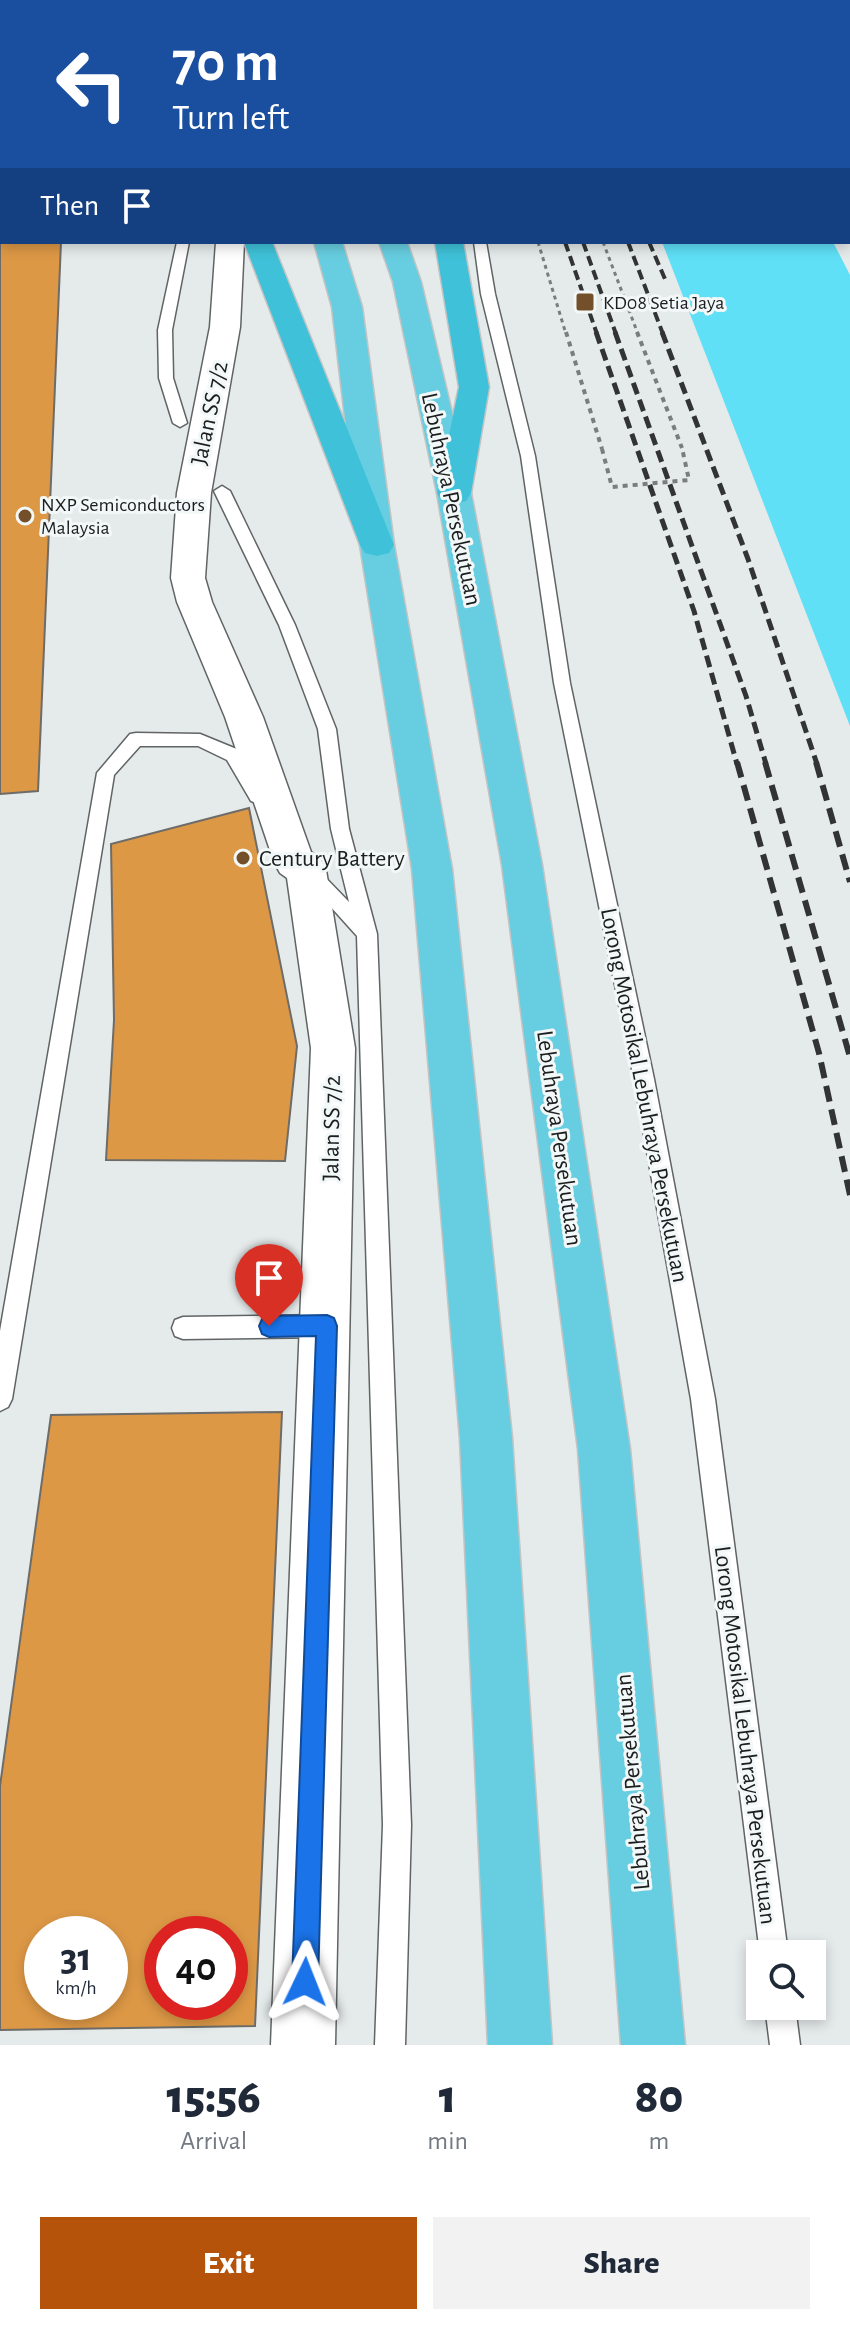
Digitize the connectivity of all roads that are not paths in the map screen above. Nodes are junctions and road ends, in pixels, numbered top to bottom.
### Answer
1 (183, 244) edge
2 (230, 244) edge
3 (259, 244) edge
4 (329, 244) edge
5 (394, 244) edge
6 (449, 244) edge
7 (480, 244) edge
8 (180, 423) dead end
9 (222, 491) dead end
10 (454, 493) junction
11 (377, 545) junction
12 (300, 866) junction
13 (367, 934) junction
14 (327, 1326) junction
15 (183, 1328) dead end
16 (3, 1365) edge
17 (0, 1399) edge
18 (772, 1940) edge
19 (782, 2020) edge
20 (303, 2045) edge
21 (390, 2045) edge
22 (520, 2045) edge
23 (653, 2045) edge
24 (785, 2045) edge

1 - 8 lane
2 - 12 street, Jalan SS 7/2
3 - 11 highway
4 - 11 highway
5 - 10 highway, Lebuhraya Persekutuan
6 - 10 highway
7 - 18 lane, Lorong Motosikal Lebuhraya Persekutuan
9 - 13 lane
10 - 23 highway, Lebuhraya Persekutuan
11 - 22 highway
12 - 13 lane
12 - 14 street, Jalan SS 7/2
12 - 16 lane
13 - 21 lane
14 - 15 lane
14 - 20 street, Jalan SS 7/2
16 - 17 lane
19 - 24 lane

